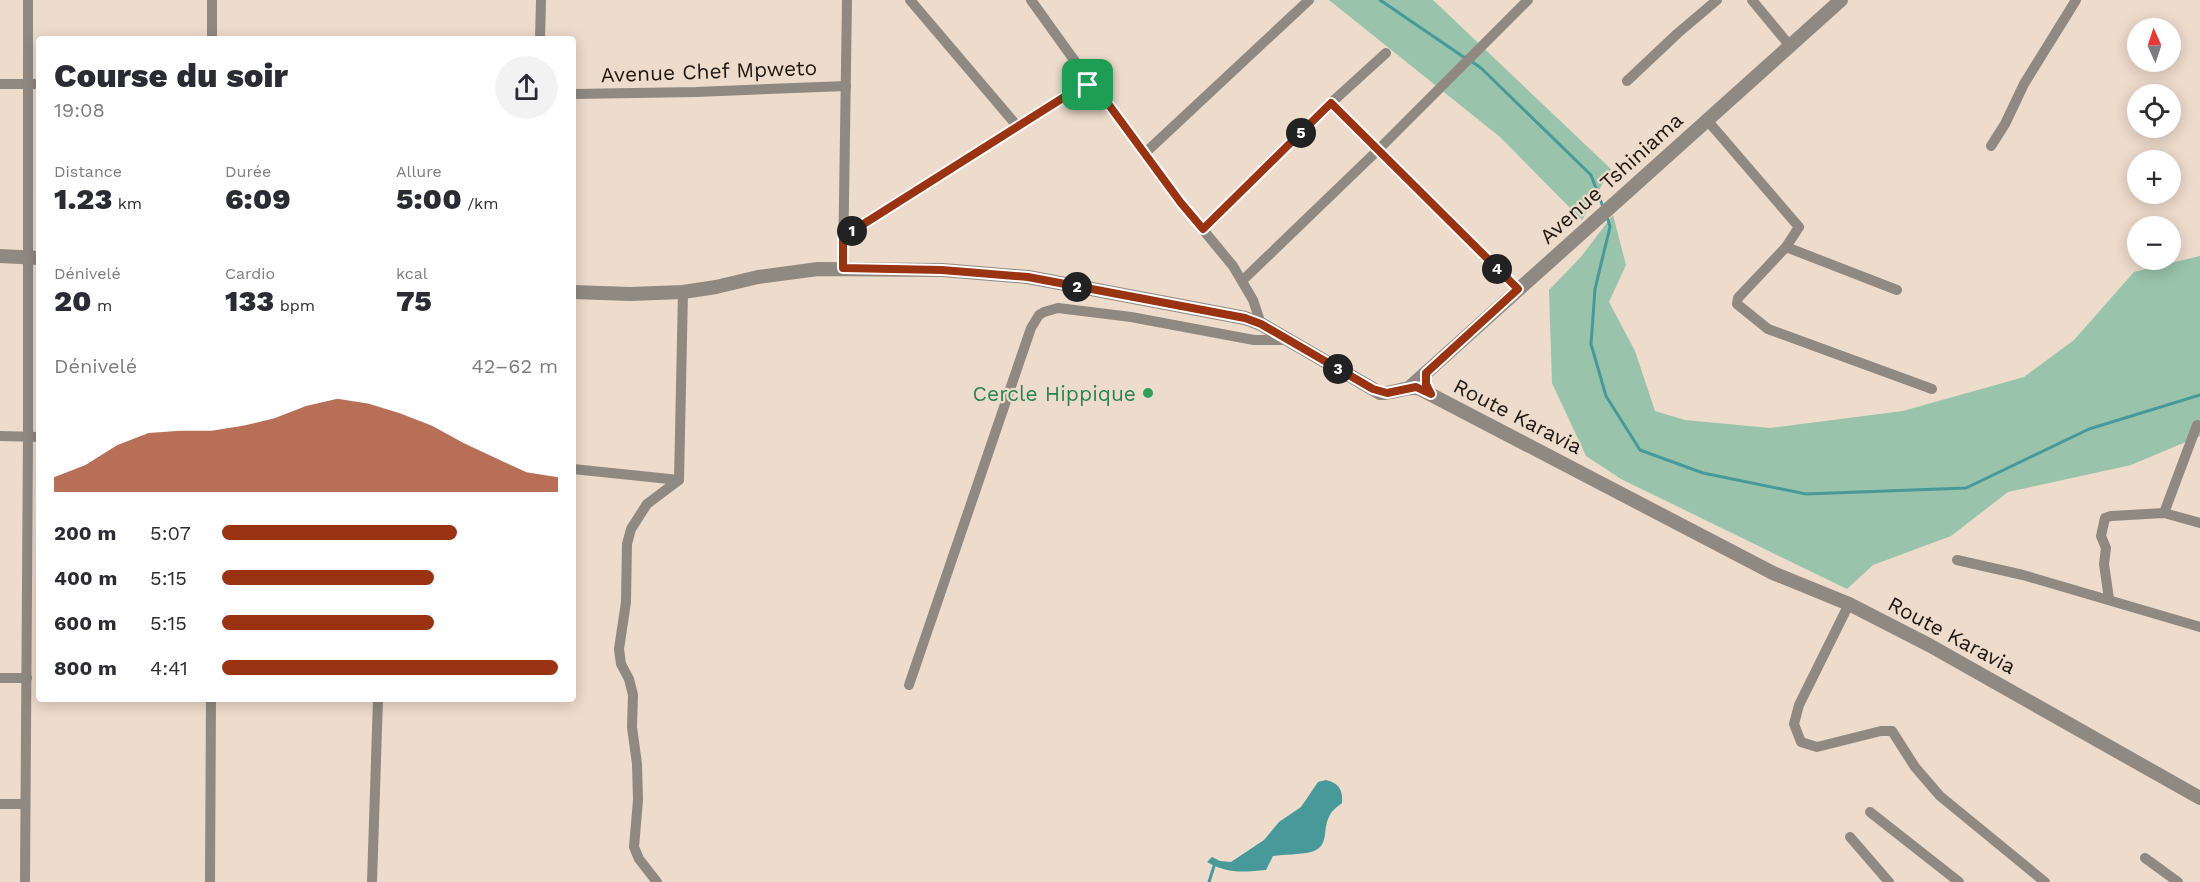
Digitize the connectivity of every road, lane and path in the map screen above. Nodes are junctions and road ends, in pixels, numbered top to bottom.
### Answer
1 (28, 0) edge
2 (212, 0) edge
3 (541, 0) edge
4 (847, 0) edge
5 (910, 0) edge
6 (1030, 0) edge
7 (1309, 0) edge
8 (1528, 0) edge
9 (1717, 0) edge
10 (1752, 0) edge
11 (1841, 0) edge
12 (2076, 0) edge
13 (212, 36) edge
14 (540, 36) edge
15 (1790, 46) junction
16 (1386, 53) dead end
17 (1627, 81) dead end
18 (0, 84) edge
19 (27, 84) junction
20 (36, 84) edge
21 (1092, 85) junction
22 (846, 86) junction
23 (576, 94) edge
24 (1331, 103) junction
25 (1707, 120) junction
26 (1018, 127) junction
27 (1991, 147) dead end
28 (1378, 150) junction
29 (1144, 154) junction
30 (1203, 229) junction
31 (843, 237) junction
32 (1786, 247) junction
33 (0, 256) edge
34 (33, 257) edge
35 (843, 268) junction
36 (1243, 280) junction
37 (1518, 289) junction
38 (1897, 290) dead end
39 (576, 292) edge
40 (683, 292) junction
41 (1261, 324) junction
42 (1288, 340) junction
43 (1426, 373) junction
44 (1409, 388) junction
45 (1932, 389) dead end
46 (1431, 394) junction
47 (2197, 425) dead end
48 (0, 436) edge
49 (33, 437) edge
50 (576, 469) edge
51 (679, 480) junction
52 (2164, 513) junction
53 (2200, 523) edge
54 (1957, 560) dead end
55 (2109, 599) junction
56 (1849, 604) junction
57 (2200, 627) edge
58 (0, 678) edge
59 (27, 678) junction
60 (909, 685) dead end
61 (211, 702) edge
62 (378, 702) edge
63 (2200, 798) edge
64 (0, 804) edge
65 (25, 804) junction
66 (1870, 812) dead end
67 (1850, 837) dead end
68 (2145, 858) dead end
69 (25, 882) edge
70 (210, 882) edge
71 (372, 882) edge
72 (657, 882) edge
73 (1889, 882) edge
74 (1959, 882) edge
75 (2045, 882) edge
76 (2178, 882) edge

1 - 19 street
2 - 13 street
3 - 14 street
4 - 22 street
5 - 26 street
6 - 21 street
7 - 29 street
8 - 28 street
9 - 17 street
10 - 15 street
11 - 15 street, Avenue Tshiniama
12 - 27 street
15 - 25 street, Avenue Tshiniama
16 - 24 street
18 - 19 street
19 - 20 street
19 - 34 street
21 - 26 street
21 - 29 street
22 - 23 street, Avenue Chef Mpweto
22 - 31 street
24 - 28 street
24 - 30 street
25 - 32 street
25 - 37 street, Avenue Tshiniama
26 - 31 street
28 - 36 street
28 - 37 street
29 - 30 street
30 - 36 street
31 - 35 street
32 - 38 street
32 - 45 street
33 - 34 street
34 - 49 street
35 - 40 street, Route Karavia
35 - 41 street, Route Karavia
36 - 41 street
37 - 43 street, Avenue Tshiniama
39 - 40 street, Route Karavia
40 - 51 street
41 - 42 street, Route Karavia
42 - 44 street, Route Karavia
42 - 60 street
43 - 44 street, Avenue Tshiniama
43 - 46 street
44 - 46 street, Route Karavia
46 - 56 street, Route Karavia
47 - 52 street
48 - 49 street
49 - 59 street
50 - 51 street
51 - 72 street
52 - 53 street
52 - 55 street
54 - 55 street
55 - 57 street
56 - 63 street, Route Karavia
56 - 75 street
58 - 59 street
59 - 65 street
61 - 70 street
62 - 71 street
64 - 65 street
65 - 69 street
66 - 74 street
67 - 73 street
68 - 76 street

